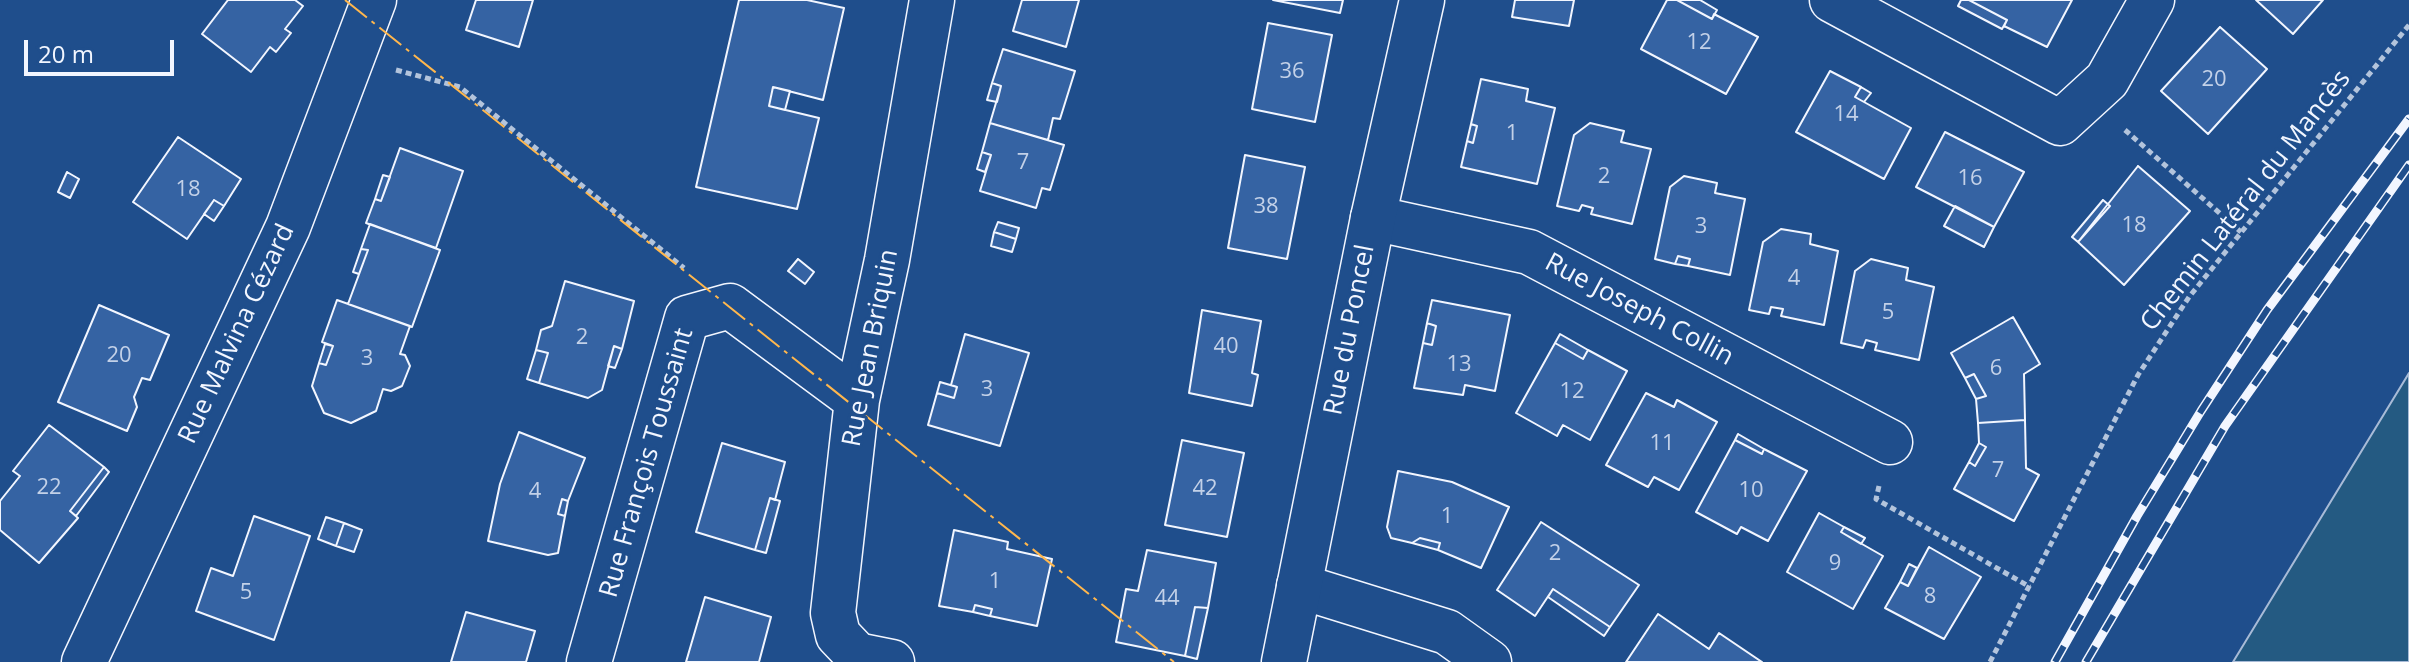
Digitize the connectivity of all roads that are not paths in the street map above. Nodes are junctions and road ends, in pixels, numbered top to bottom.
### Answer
1 (374, 0) edge
2 (932, 0) edge
3 (1422, 0) edge
4 (1832, 0) edge
5 (2152, 0) edge
6 (1373, 218) junction
7 (857, 400) junction
8 (1890, 442) road end
9 (1299, 586) junction
10 (84, 662) edge
11 (589, 662) edge
12 (892, 662) edge
13 (1284, 662) edge
14 (1489, 662) edge

1 - 10 street, Rue Malvina Cézard
2 - 7 street, Rue Jean Briquin
3 - 6 street, Rue du Poncel
4 - 5 street
6 - 8 street, Rue Joseph Collin
6 - 9 street, Rue du Poncel
7 - 11 street, Rue François Toussaint
7 - 12 street, Rue Jean Briquin
9 - 13 street, Rue du Poncel
9 - 14 street

